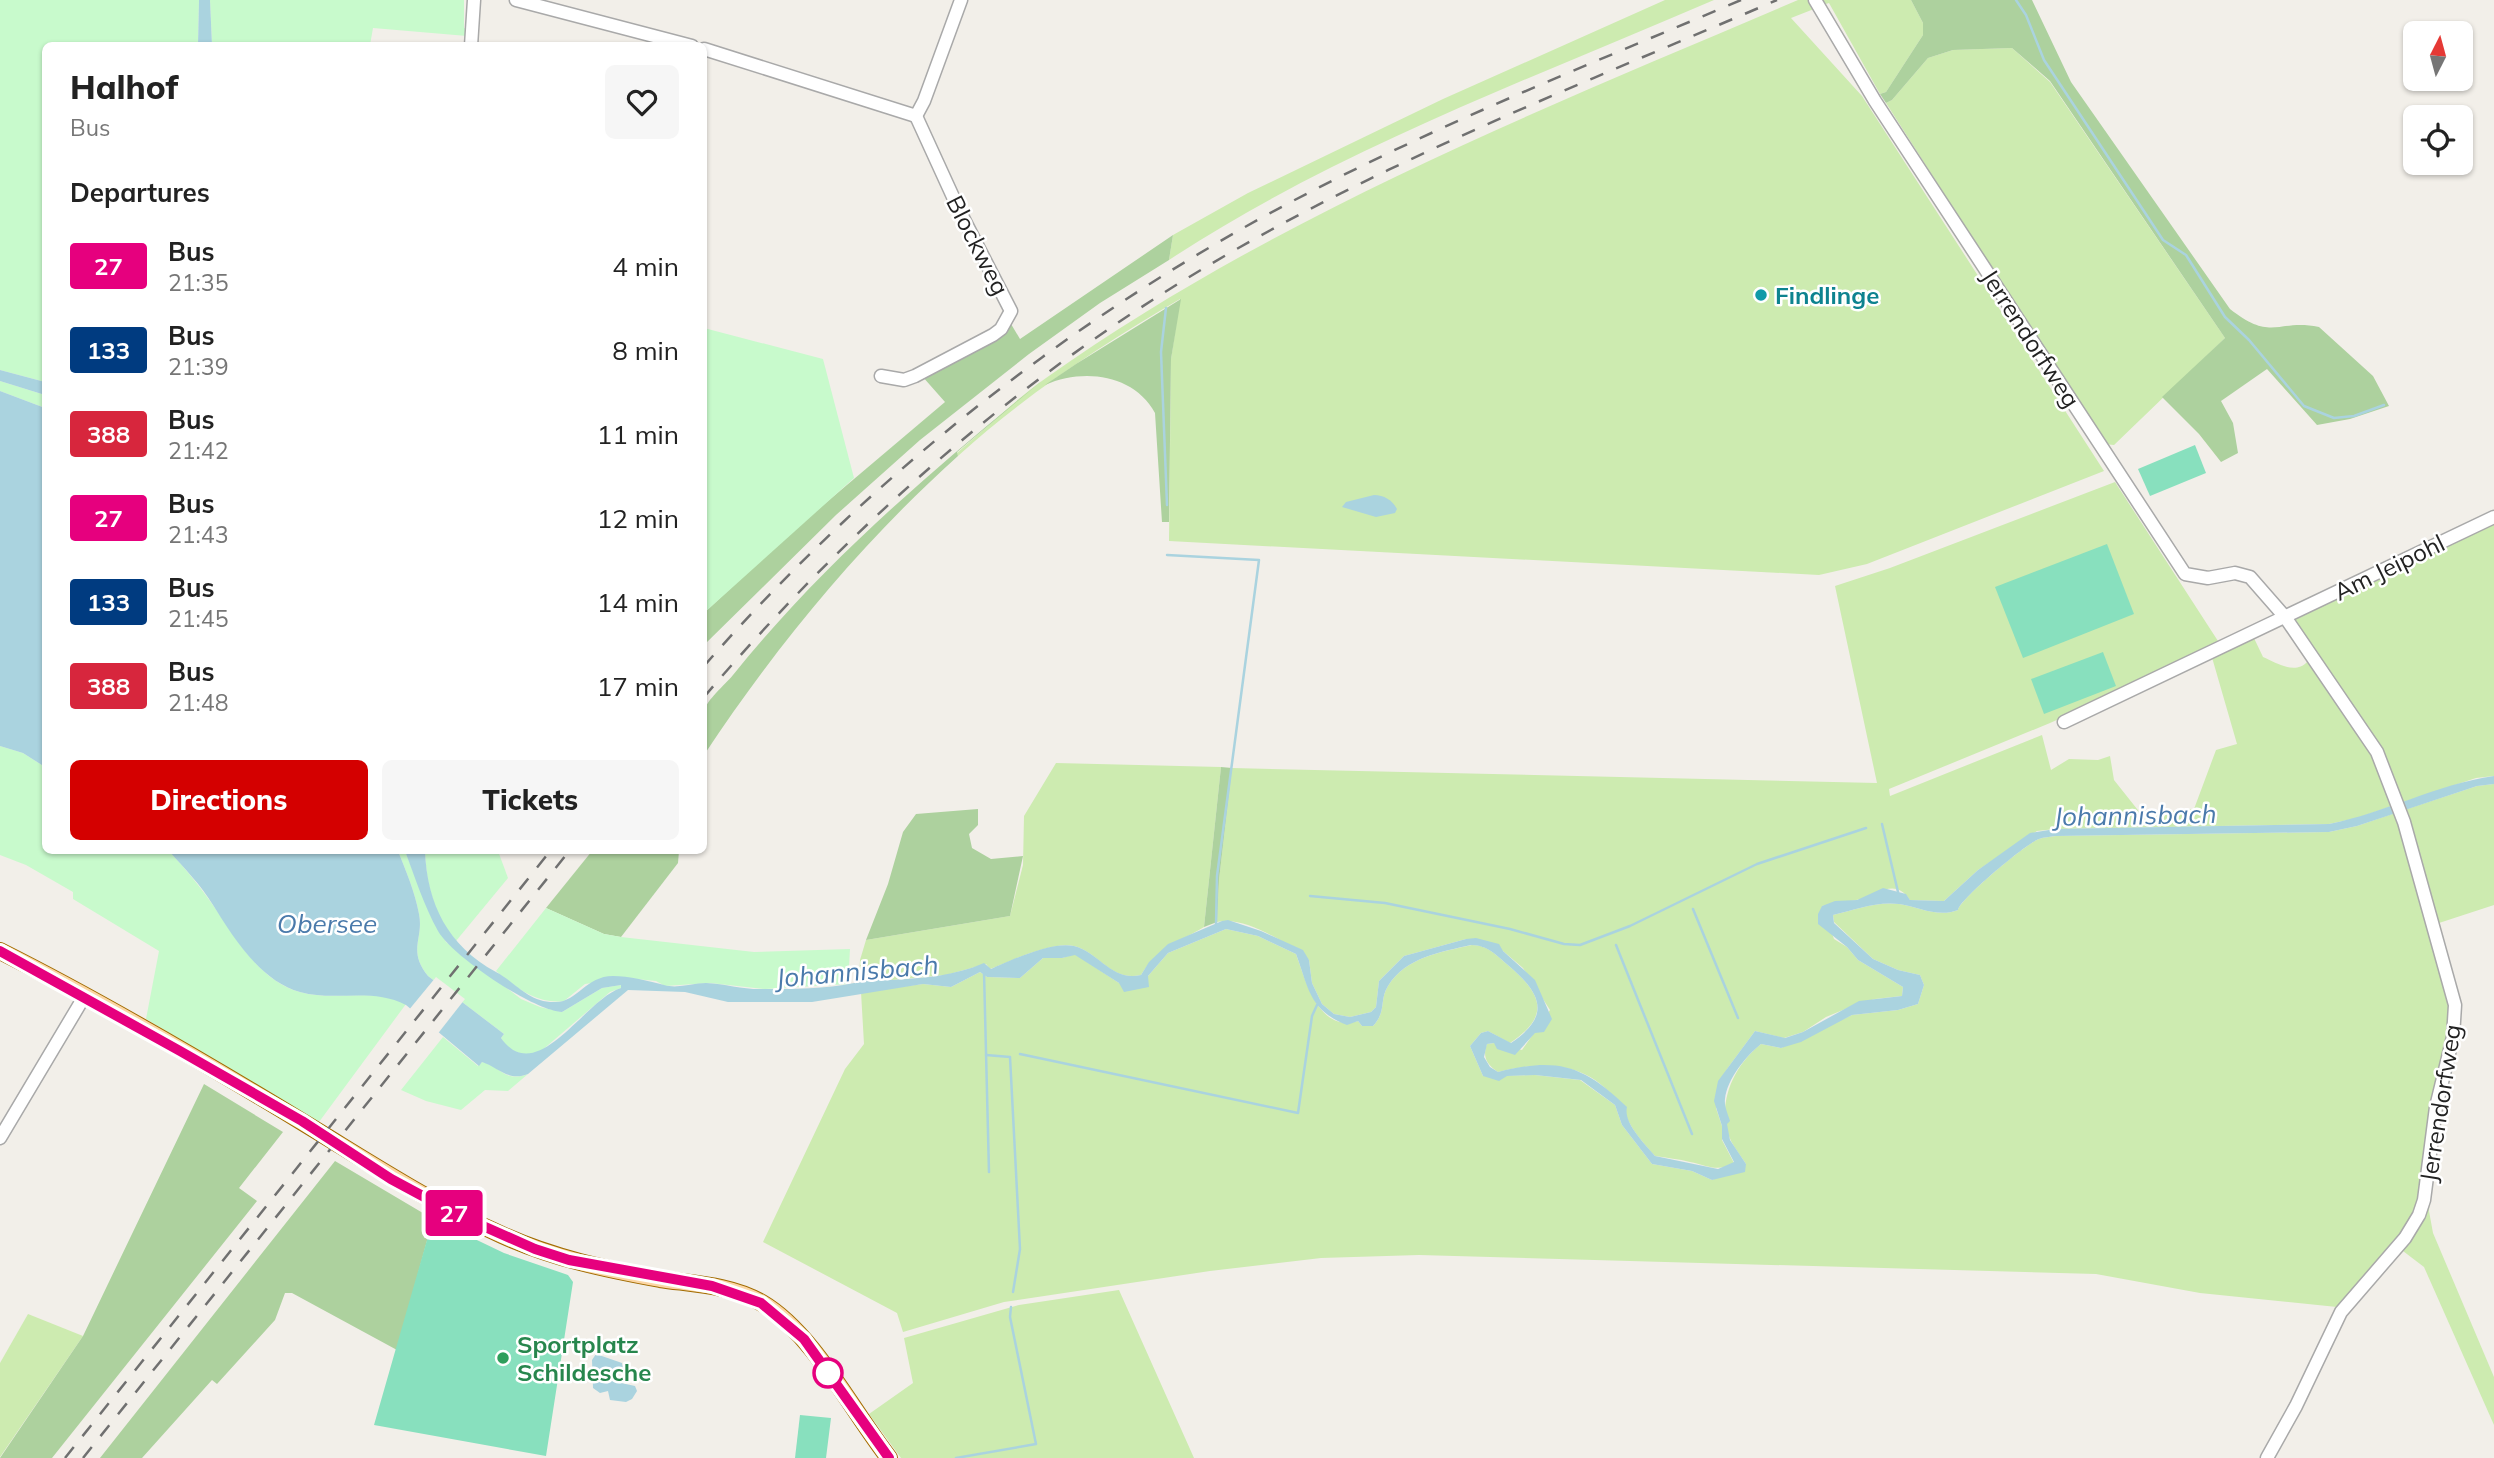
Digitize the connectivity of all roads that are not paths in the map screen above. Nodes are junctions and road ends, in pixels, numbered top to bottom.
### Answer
1 (474, 0) edge
2 (516, 0) edge
3 (961, 0) edge
4 (1816, 3) edge
5 (471, 42) edge
6 (677, 42) edge
7 (707, 50) edge
8 (916, 117) junction
9 (881, 376) dead end
10 (2494, 517) edge
11 (2285, 617) junction
12 (2063, 722) dead end
13 (0, 951) edge
14 (84, 997) junction
15 (0, 1138) edge
16 (889, 1458) edge
17 (2267, 1458) edge

1 - 5 street
2 - 6 street
3 - 8 street
4 - 11 street, Jerrendorfweg
7 - 8 street
8 - 9 street, Blockweg
10 - 11 street, Am Jeipohl
11 - 12 street
11 - 17 street, Jerrendorfweg
13 - 14 main road
14 - 15 street
14 - 16 main road

